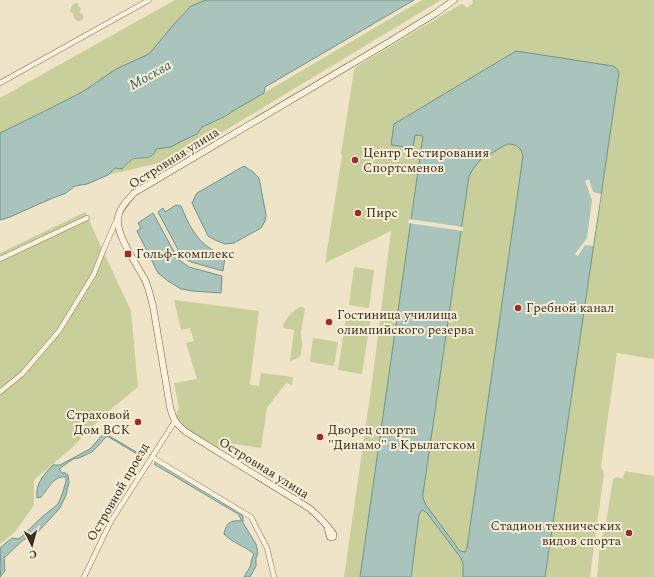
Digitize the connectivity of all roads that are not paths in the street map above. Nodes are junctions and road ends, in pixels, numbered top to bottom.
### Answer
1 (149, 0) edge
2 (454, 0) edge
3 (0, 84) edge
4 (128, 200) junction
5 (120, 204) dead end
6 (118, 217) junction
7 (87, 218) dead end
8 (0, 259) edge
9 (0, 392) edge
10 (175, 421) junction
11 (152, 457) junction
12 (333, 533) dead end
13 (84, 577) edge
14 (274, 577) edge

1 - 3 street
2 - 4 street, Островная улица
4 - 5 street
4 - 6 street, Островная улица
6 - 9 street
6 - 10 street
7 - 8 street
10 - 11 street, Островной проезд
10 - 12 street, Островная улица
11 - 13 street, Островной проезд
11 - 14 street

